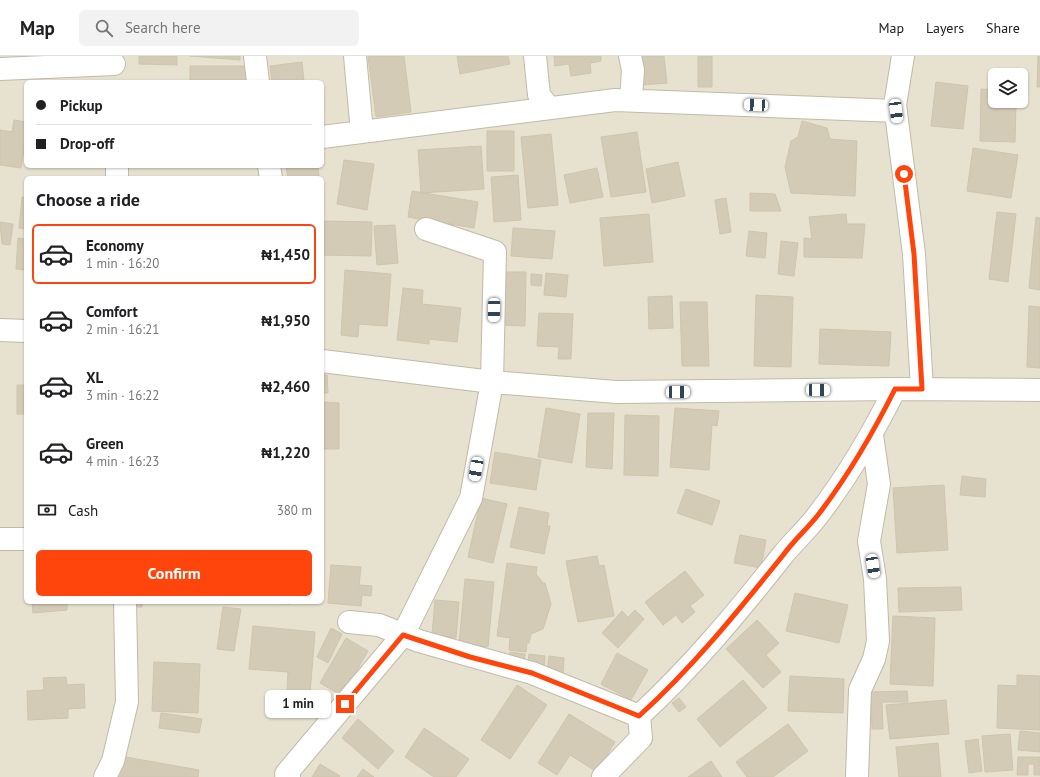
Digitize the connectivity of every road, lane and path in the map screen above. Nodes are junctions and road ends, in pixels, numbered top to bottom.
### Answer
1 (255, 56) edge
2 (355, 56) edge
3 (535, 56) edge
4 (630, 56) edge
5 (903, 56) edge
6 (114, 67) edge
7 (0, 69) edge
8 (258, 80) edge
9 (631, 99) junction
10 (549, 108) junction
11 (896, 111) junction
12 (362, 132) junction
13 (324, 137) edge
14 (426, 229) dead end
15 (0, 330) edge
16 (24, 331) edge
17 (324, 361) edge
18 (492, 382) junction
19 (895, 389) junction
20 (922, 389) junction
21 (1040, 390) edge
22 (872, 435) junction
23 (0, 539) edge
24 (24, 539) edge
25 (125, 604) edge
26 (349, 622) dead end
27 (403, 635) junction
28 (639, 716) junction
29 (105, 777) edge
30 (290, 777) edge
31 (603, 777) edge
32 (857, 777) edge

1 - 8 street
2 - 12 street
3 - 10 street
4 - 9 street
5 - 11 street
6 - 7 street
9 - 10 street
9 - 11 street
10 - 12 street
11 - 20 street
12 - 13 street
14 - 18 street
15 - 16 street
17 - 18 street
18 - 19 street
18 - 27 street
19 - 20 street
19 - 22 street
20 - 21 street
22 - 28 street
22 - 32 street
23 - 24 street
25 - 29 street
26 - 27 street
27 - 28 street
27 - 30 street
28 - 31 street

